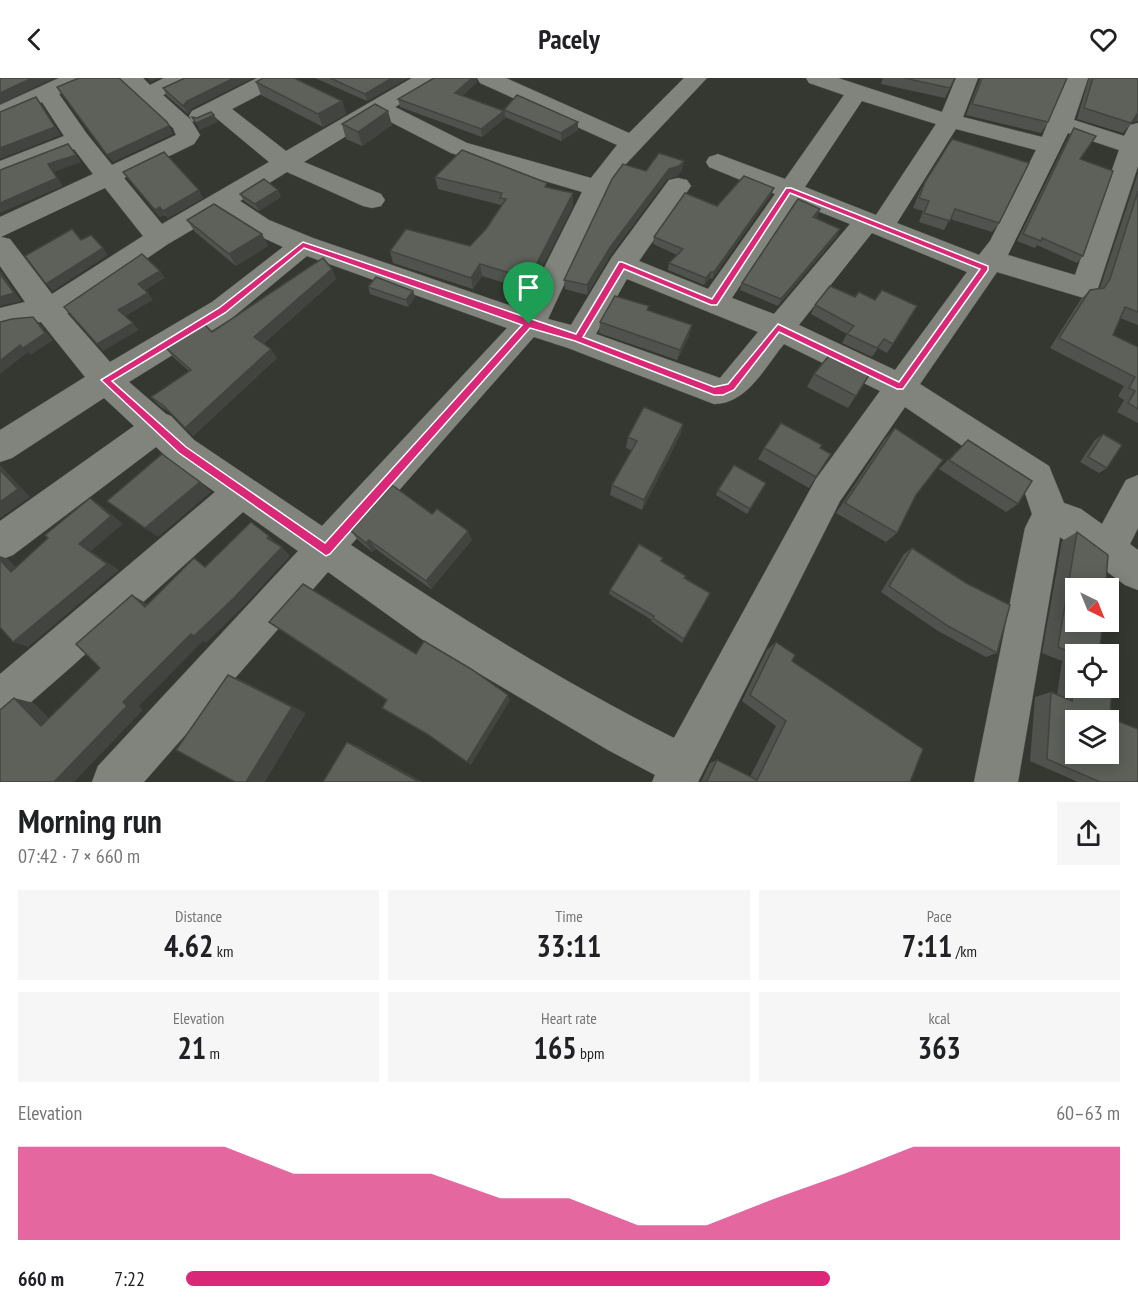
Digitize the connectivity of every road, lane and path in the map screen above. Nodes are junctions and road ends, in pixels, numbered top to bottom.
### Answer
1 (77, 78) edge
2 (129, 78) edge
3 (181, 78) edge
4 (274, 78) edge
5 (427, 78) edge
6 (488, 78) edge
7 (696, 78) edge
8 (817, 78) edge
9 (968, 78) edge
10 (1070, 81) edge
11 (852, 87) edge
12 (47, 92) junction
13 (148, 94) junction
14 (341, 100) edge
15 (217, 108) junction
16 (375, 111) junction
17 (0, 112) edge
18 (950, 121) junction
19 (183, 125) junction
20 (1055, 135) junction
21 (78, 139) junction
22 (633, 142) junction
23 (1137, 142) edge
24 (718, 162) dead end
25 (286, 163) junction
26 (0, 170) edge
27 (108, 177) junction
28 (678, 186) dead end
29 (597, 188) junction
30 (788, 190) junction
31 (372, 200) dead end
32 (221, 201) junction
33 (874, 224) junction
34 (0, 228) edge
35 (159, 238) junction
36 (303, 245) junction
37 (0, 246) edge
38 (622, 264) junction
39 (988, 264) junction
40 (714, 303) junction
41 (48, 311) junction
42 (0, 319) edge
43 (529, 324) junction
44 (778, 328) junction
45 (578, 339) junction
46 (106, 380) junction
47 (900, 387) junction
48 (159, 426) junction
49 (0, 448) edge
50 (241, 491) junction
51 (1138, 491) edge
52 (1052, 520) junction
53 (0, 543) edge
54 (326, 550) junction
55 (1108, 550) junction
56 (1138, 572) edge
57 (0, 701) edge
58 (678, 773) edge
59 (114, 782) edge
60 (996, 782) edge

1 - 12 street
2 - 13 street
3 - 13 street
4 - 15 street
5 - 16 street
6 - 22 street
7 - 22 street
8 - 11 street
9 - 18 street
10 - 20 street
11 - 18 street
11 - 30 street
12 - 17 street
12 - 21 street
13 - 19 street
14 - 16 street
15 - 19 street
15 - 25 street
16 - 25 street
16 - 29 street
18 - 20 street
18 - 33 street
19 - 27 street
20 - 23 street
20 - 39 street
21 - 26 street
21 - 27 street
22 - 29 street
23 - 39 street
24 - 30 street
25 - 31 street
25 - 32 street
27 - 34 street
27 - 35 street
28 - 38 street
29 - 43 street
30 - 33 street
30 - 40 street
32 - 35 street
32 - 36 street
33 - 39 street
33 - 44 street
35 - 41 street
36 - 43 street
36 - 46 street
37 - 41 street
38 - 40 street
38 - 45 street
39 - 47 street
40 - 44 street
41 - 42 street
41 - 46 street
43 - 45 street
43 - 54 street
44 - 45 street
44 - 47 street
46 - 48 street
46 - 49 street
47 - 52 street
47 - 58 street
48 - 50 street
48 - 53 street
50 - 54 street
50 - 57 street
51 - 55 street
52 - 55 street
52 - 60 street
54 - 58 street
54 - 59 street
55 - 56 street

